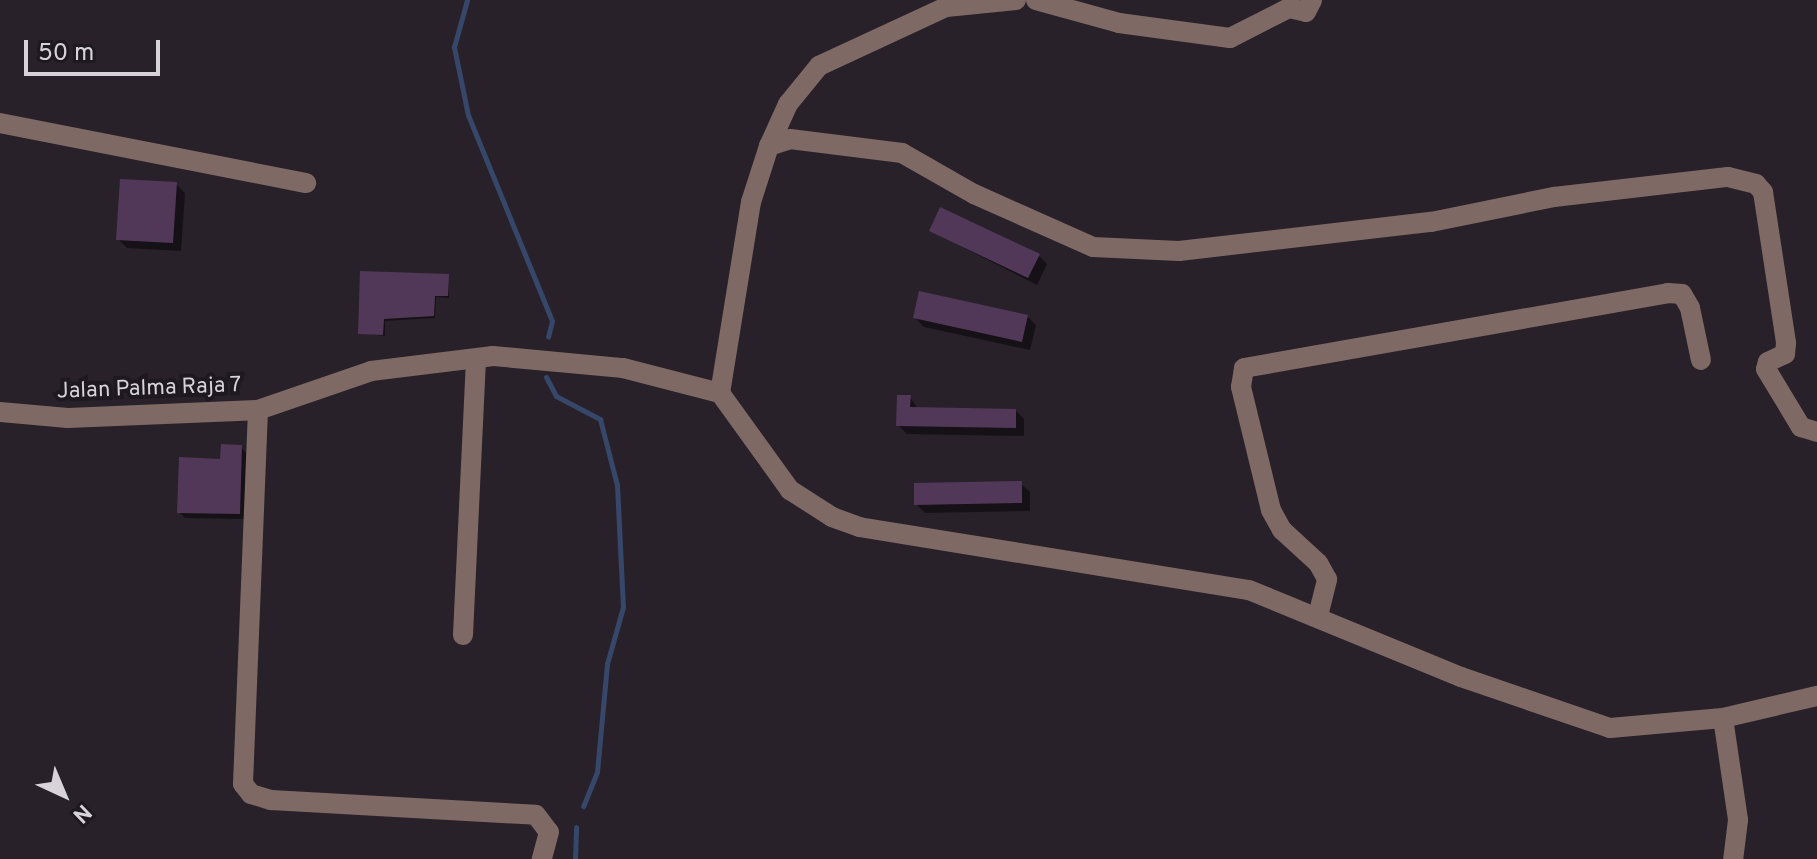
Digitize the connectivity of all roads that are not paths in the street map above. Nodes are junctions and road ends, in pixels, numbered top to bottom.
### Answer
1 (1016, 0) edge
2 (1036, 0) edge
3 (1312, 0) edge
4 (1288, 4) edge
5 (0, 123) edge
6 (769, 146) junction
7 (306, 183) dead end
8 (1701, 360) dead end
9 (476, 361) junction
10 (720, 393) junction
11 (258, 410) junction
12 (0, 412) edge
13 (1817, 432) edge
14 (1318, 616) junction
15 (463, 635) dead end
16 (1817, 696) edge
17 (1723, 718) junction
18 (542, 859) edge
19 (1733, 859) edge

1 - 6 lane
2 - 4 lane
3 - 4 lane
5 - 7 lane
6 - 10 lane
6 - 13 lane
8 - 14 lane
9 - 10 lane, Jalan Palma Raja 7
9 - 11 lane, Jalan Palma Raja 7
9 - 15 lane
10 - 14 lane
11 - 12 lane, Jalan Palma Raja 7
11 - 18 lane
14 - 17 lane
16 - 17 lane
17 - 19 lane

